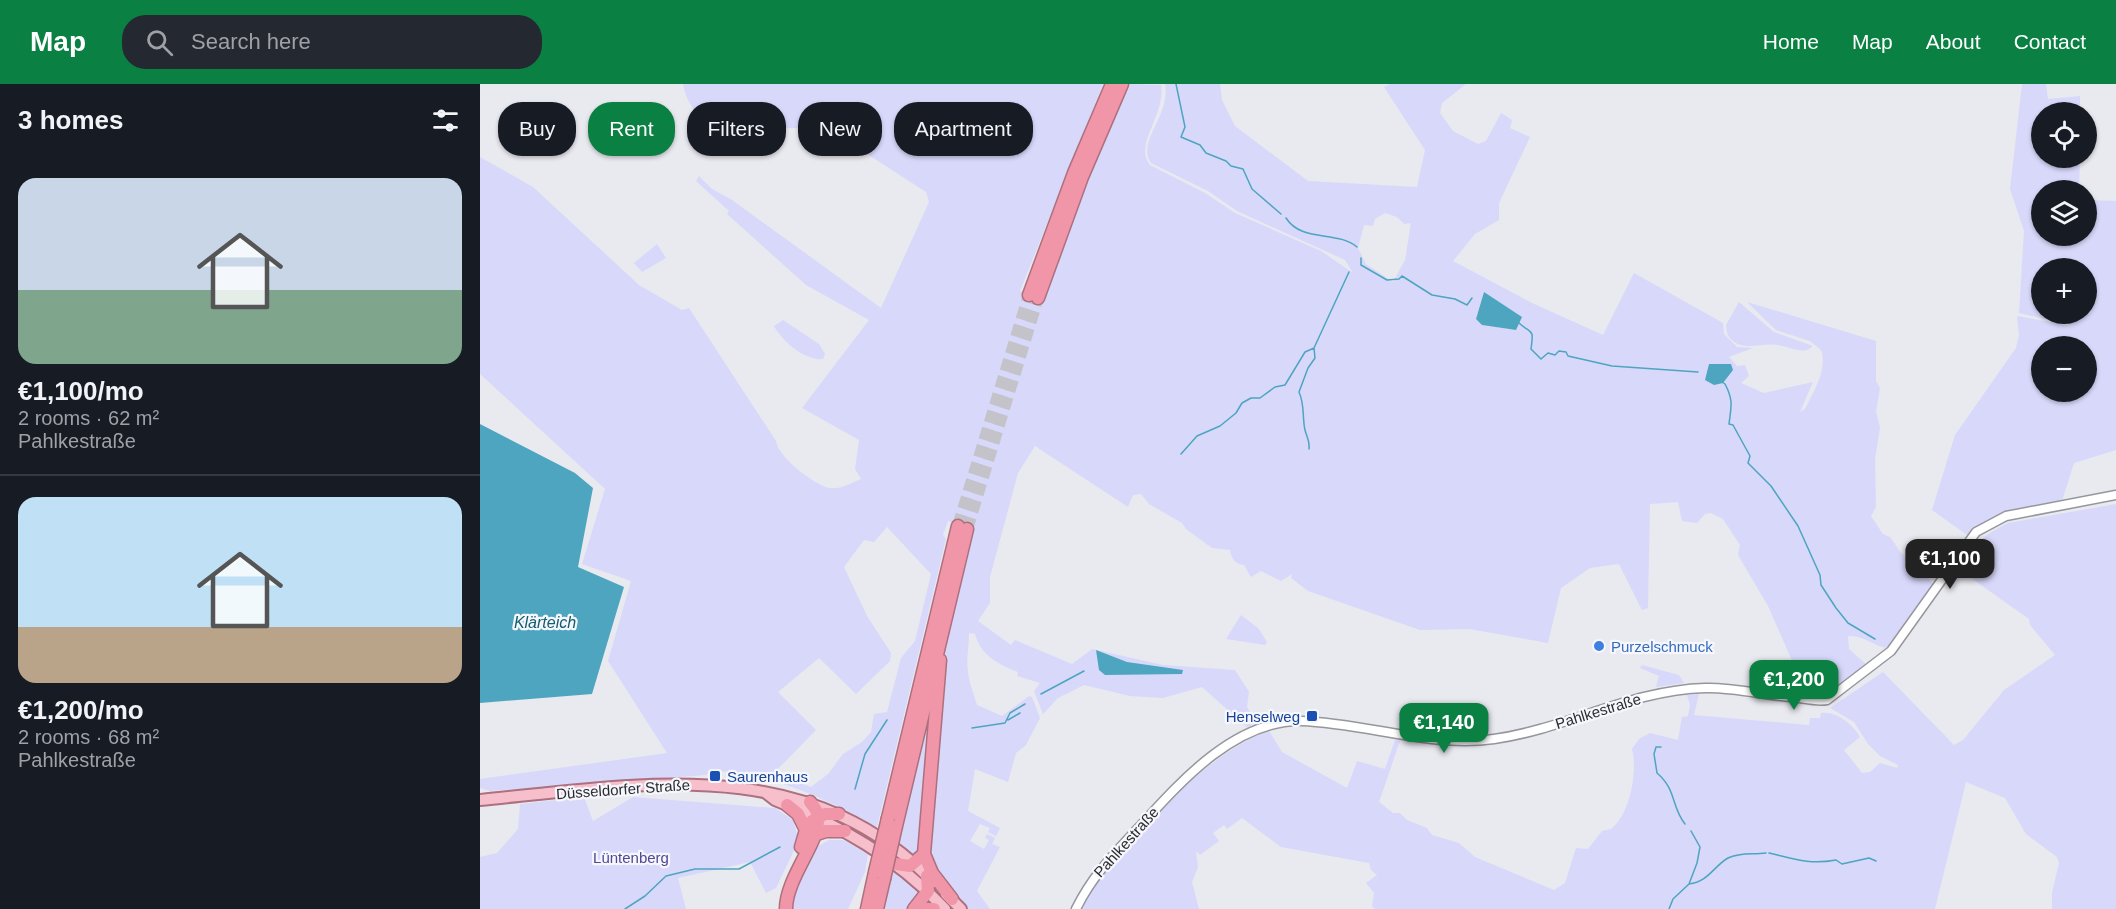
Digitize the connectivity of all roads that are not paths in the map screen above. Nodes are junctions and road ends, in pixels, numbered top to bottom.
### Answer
1 (1116, 86) edge
2 (1033, 296) tunnel mouth
3 (2116, 495) edge
4 (941, 632) junction
5 (766, 793) junction
6 (480, 800) edge
7 (810, 802) junction
8 (787, 805) junction
9 (838, 814) junction
10 (818, 817) junction
11 (892, 822) junction
12 (845, 831) junction
13 (810, 832) junction
14 (924, 854) junction
15 (896, 864) junction
16 (915, 864) junction
17 (927, 876) junction
18 (878, 877) junction
19 (928, 891) junction
20 (948, 904) edge
21 (780, 909) edge
22 (786, 909) edge
23 (858, 909) edge
24 (867, 909) edge
25 (877, 909) edge
26 (914, 909) edge
27 (927, 909) edge
28 (934, 909) edge
29 (961, 909) edge
30 (1076, 909) edge

1 - 2 highway
3 - 30 street, Pahlkestraße
4 - 11 highway
4 - 11 highway
4 - 14 highway
5 - 6 main road, Düsseldorfer Straße
5 - 7 main road, Düsseldorfer Straße
5 - 8 main road, Düsseldorfer Straße
7 - 9 main road, Düsseldorfer Straße
7 - 10 highway
8 - 10 main road, Düsseldorfer Straße
8 - 13 highway
9 - 10 highway
9 - 16 main road, Düsseldorfer Straße
10 - 12 main road, Düsseldorfer Straße
10 - 13 highway
11 - 18 highway, bridge
12 - 13 highway
12 - 15 main road, Düsseldorfer Straße
13 - 21 highway
13 - 22 highway
14 - 16 highway
14 - 20 highway
15 - 16 highway
15 - 19 main road, Düsseldorfer Straße
16 - 17 main road, Düsseldorfer Straße
17 - 19 highway
17 - 20 main road, Düsseldorfer Straße
18 - 23 highway
18 - 24 highway
18 - 25 highway
19 - 20 main road, Düsseldorfer Straße
19 - 26 highway
20 - 29 main road, Düsseldorfer Straße
27 - 28 highway

